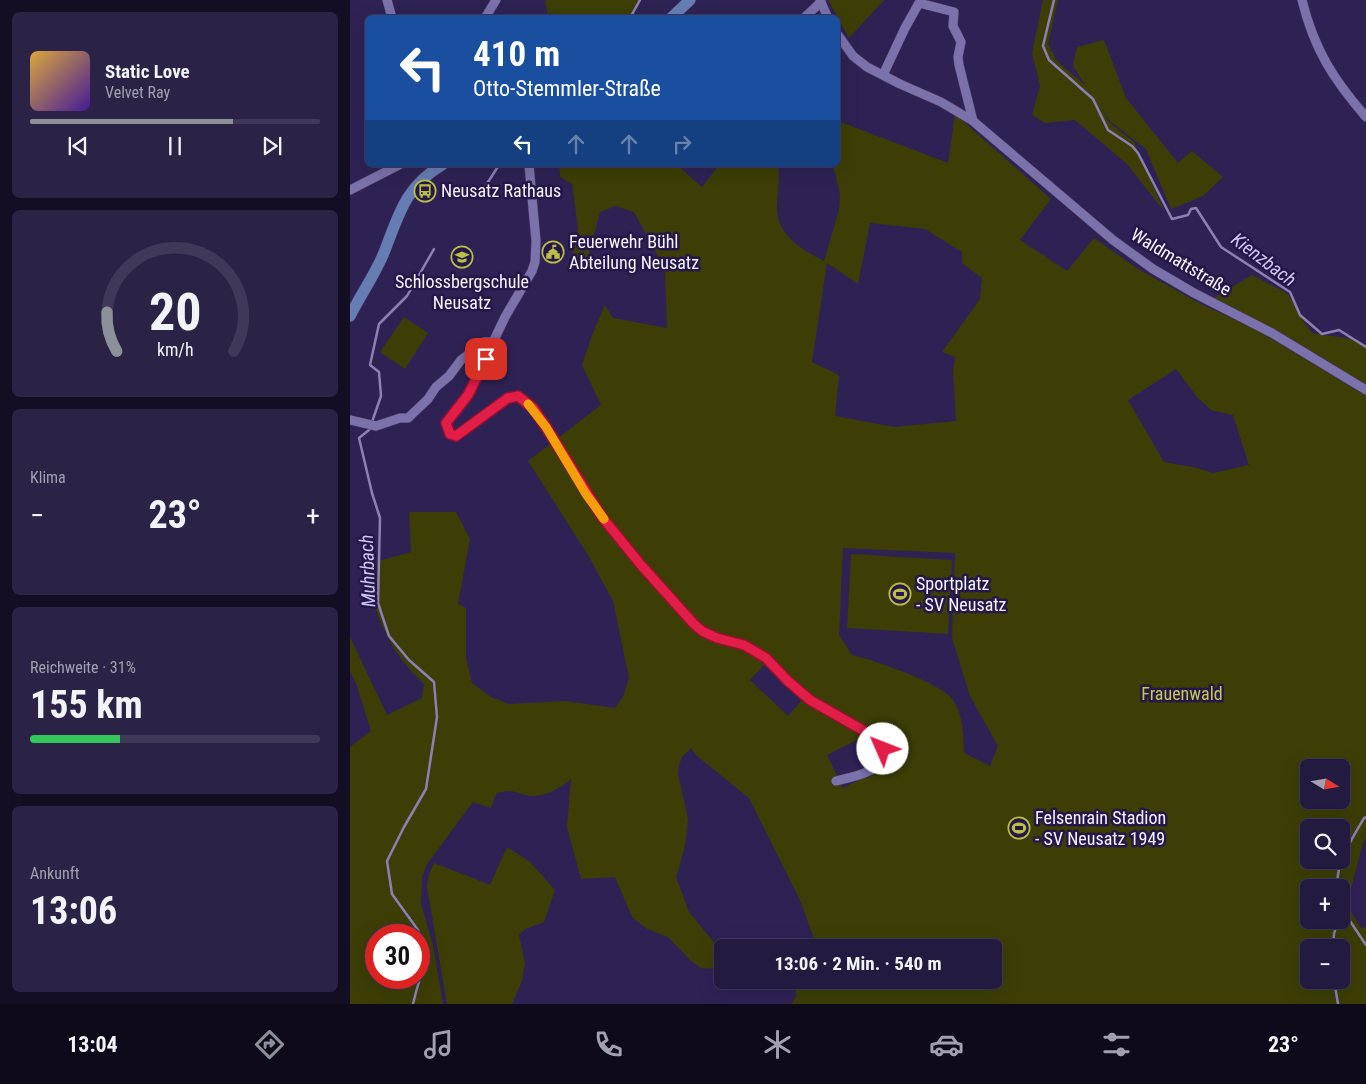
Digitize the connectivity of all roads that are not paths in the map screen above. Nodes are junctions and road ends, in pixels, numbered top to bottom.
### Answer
1 (387, 0) edge
2 (496, 0) edge
3 (690, 0) edge
4 (1302, 0) edge
5 (820, 1) edge
6 (391, 15) edge
7 (487, 15) edge
8 (674, 15) edge
9 (807, 15) edge
10 (827, 15) edge
11 (840, 38) edge
12 (883, 76) junction
13 (1366, 117) edge
14 (973, 121) junction
15 (395, 167) edge
16 (438, 167) edge
17 (529, 167) edge
18 (350, 190) edge
19 (350, 316) edge
20 (494, 342) junction
21 (1366, 390) edge
22 (350, 420) edge
23 (836, 781) dead end

1 - 6 street
2 - 7 street
3 - 8 main road
4 - 13 street
5 - 9 street
5 - 10 street
11 - 12 street, Waldmattstraße
12 - 14 street, Waldmattstraße
12 - 14 street
14 - 21 street, Waldmattstraße
15 - 18 street
16 - 19 main road
17 - 20 street
20 - 22 street
20 - 23 street

